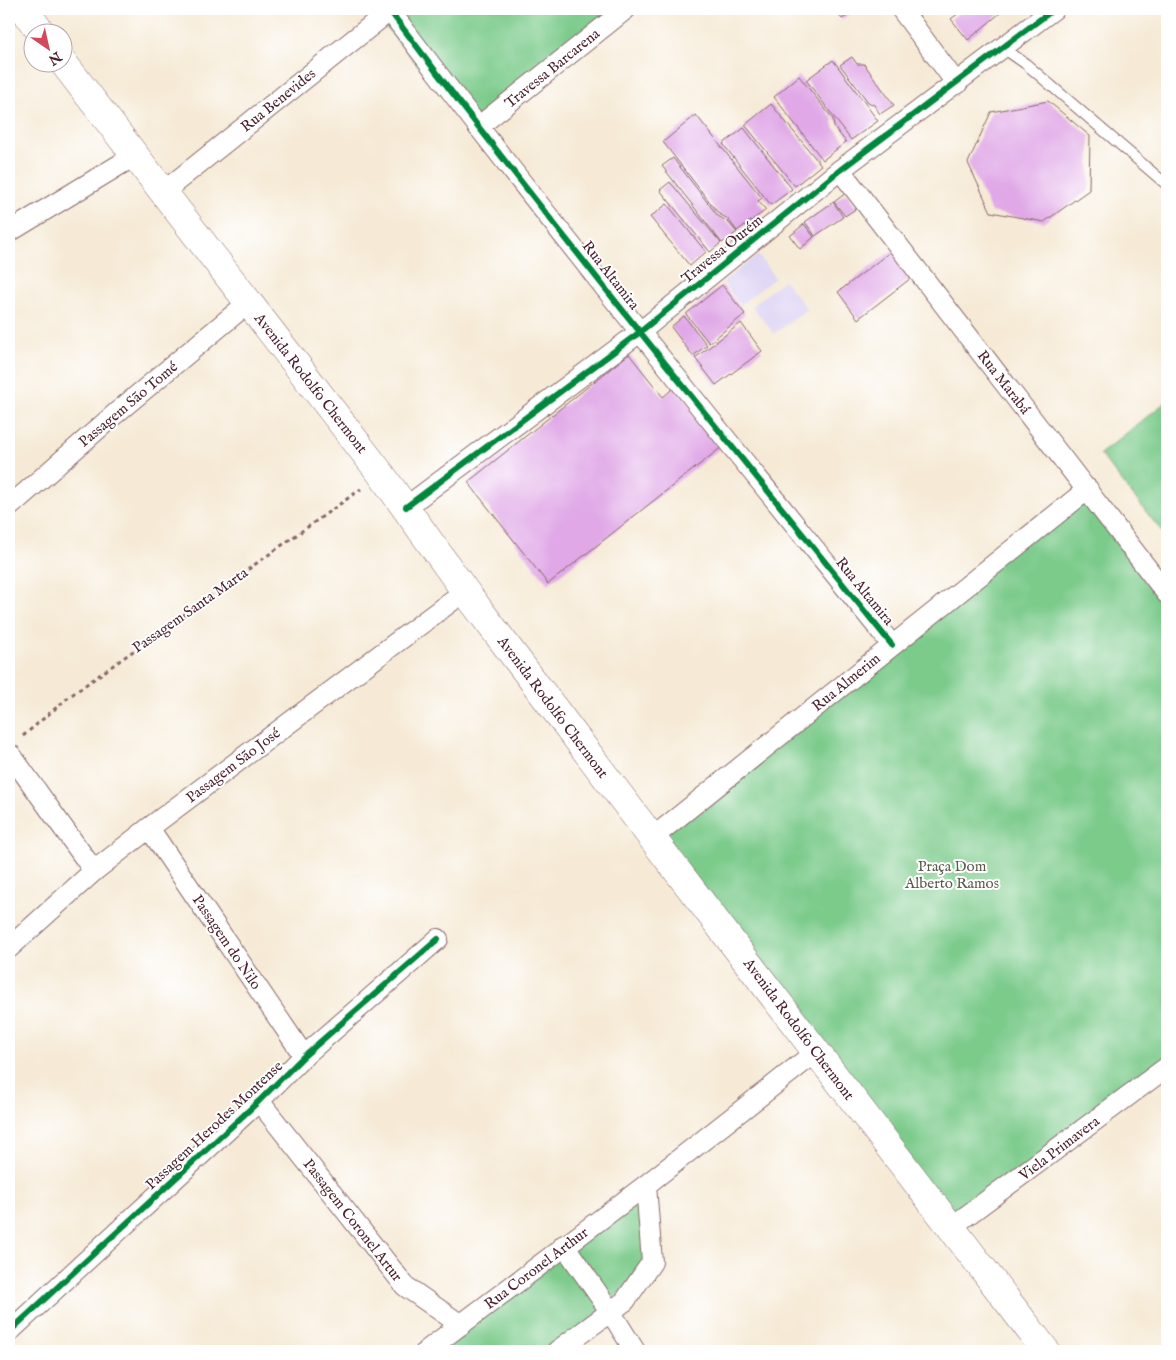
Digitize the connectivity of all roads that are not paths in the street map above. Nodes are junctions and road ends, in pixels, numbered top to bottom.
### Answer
1 (18, 9) edge
2 (23, 9) edge
3 (626, 9) edge
4 (901, 9) edge
5 (1054, 9) edge
6 (391, 10) edge
7 (9, 15) edge
8 (33, 22) edge
9 (1002, 48) junction
10 (70, 72) edge
11 (957, 84) junction
12 (478, 127) junction
13 (134, 156) junction
14 (840, 170) junction
15 (1167, 185) edge
16 (163, 192) junction
17 (9, 232) edge
18 (249, 302) junction
19 (640, 332) junction
20 (1088, 489) junction
21 (9, 507) edge
22 (406, 507) junction
23 (465, 591) junction
24 (1167, 594) edge
25 (892, 645) junction
26 (10, 756) edge
27 (149, 828) junction
28 (652, 838) junction
29 (94, 871) junction
30 (438, 938) dead end
31 (9, 948) edge
32 (816, 1052) junction
33 (304, 1056) junction
34 (1167, 1067) edge
35 (259, 1101) junction
36 (646, 1185) junction
37 (950, 1228) junction
38 (564, 1245) junction
39 (610, 1311) junction
40 (461, 1325) junction
41 (9, 1332) edge
42 (426, 1351) edge
43 (557, 1351) edge
44 (635, 1351) edge
45 (1046, 1351) edge

1 - 7 street
2 - 8 main road
3 - 12 street, Travessa Barcarena
4 - 11 street
5 - 9 street, Travessa Ourém
6 - 12 street, Rua Altamira
6 - 16 street, Rua Benevides
9 - 11 street, Travessa Ourém
9 - 15 lane
10 - 13 main road, Avenida Rodolfo Chermont
11 - 14 street, Travessa Ourém
12 - 19 street, Rua Altamira
13 - 16 main road, Avenida Rodolfo Chermont
13 - 17 street
14 - 19 street, Travessa Ourém
14 - 20 street, Rua Marabá
16 - 18 main road, Avenida Rodolfo Chermont
18 - 21 street, Passagem São Tomé
18 - 22 main road, Avenida Rodolfo Chermont
19 - 22 street, Travessa Ourém
19 - 25 street, Rua Altamira
20 - 24 street, Rua Marabá
20 - 25 street, Rua Almerim
22 - 23 main road, Avenida Rodolfo Chermont
23 - 27 street, Passagem São José
23 - 28 main road, Avenida Rodolfo Chermont
25 - 28 street, Rua Almerim
26 - 29 street
27 - 29 street, Passagem São José
27 - 33 street, Passagem do Nilo
28 - 32 main road, Avenida Rodolfo Chermont
29 - 31 street, Passagem São José
30 - 33 street, Passagem Herodes Montense
32 - 36 street, Rua Coronel Arthur
32 - 37 main road, Avenida Rodolfo Chermont
33 - 35 street, Passagem Herodes Montense
34 - 37 street, Viela Primavera
35 - 40 street, Passagem Coronel Artur
35 - 41 street, Passagem Herodes Montense
36 - 38 street, Rua Coronel Arthur
36 - 39 street
37 - 45 main road, Avenida Rodolfo Chermont
38 - 39 street
38 - 40 street, Rua Coronel Arthur
39 - 43 street
39 - 44 street
40 - 42 street, Rua Coronel Arthur

